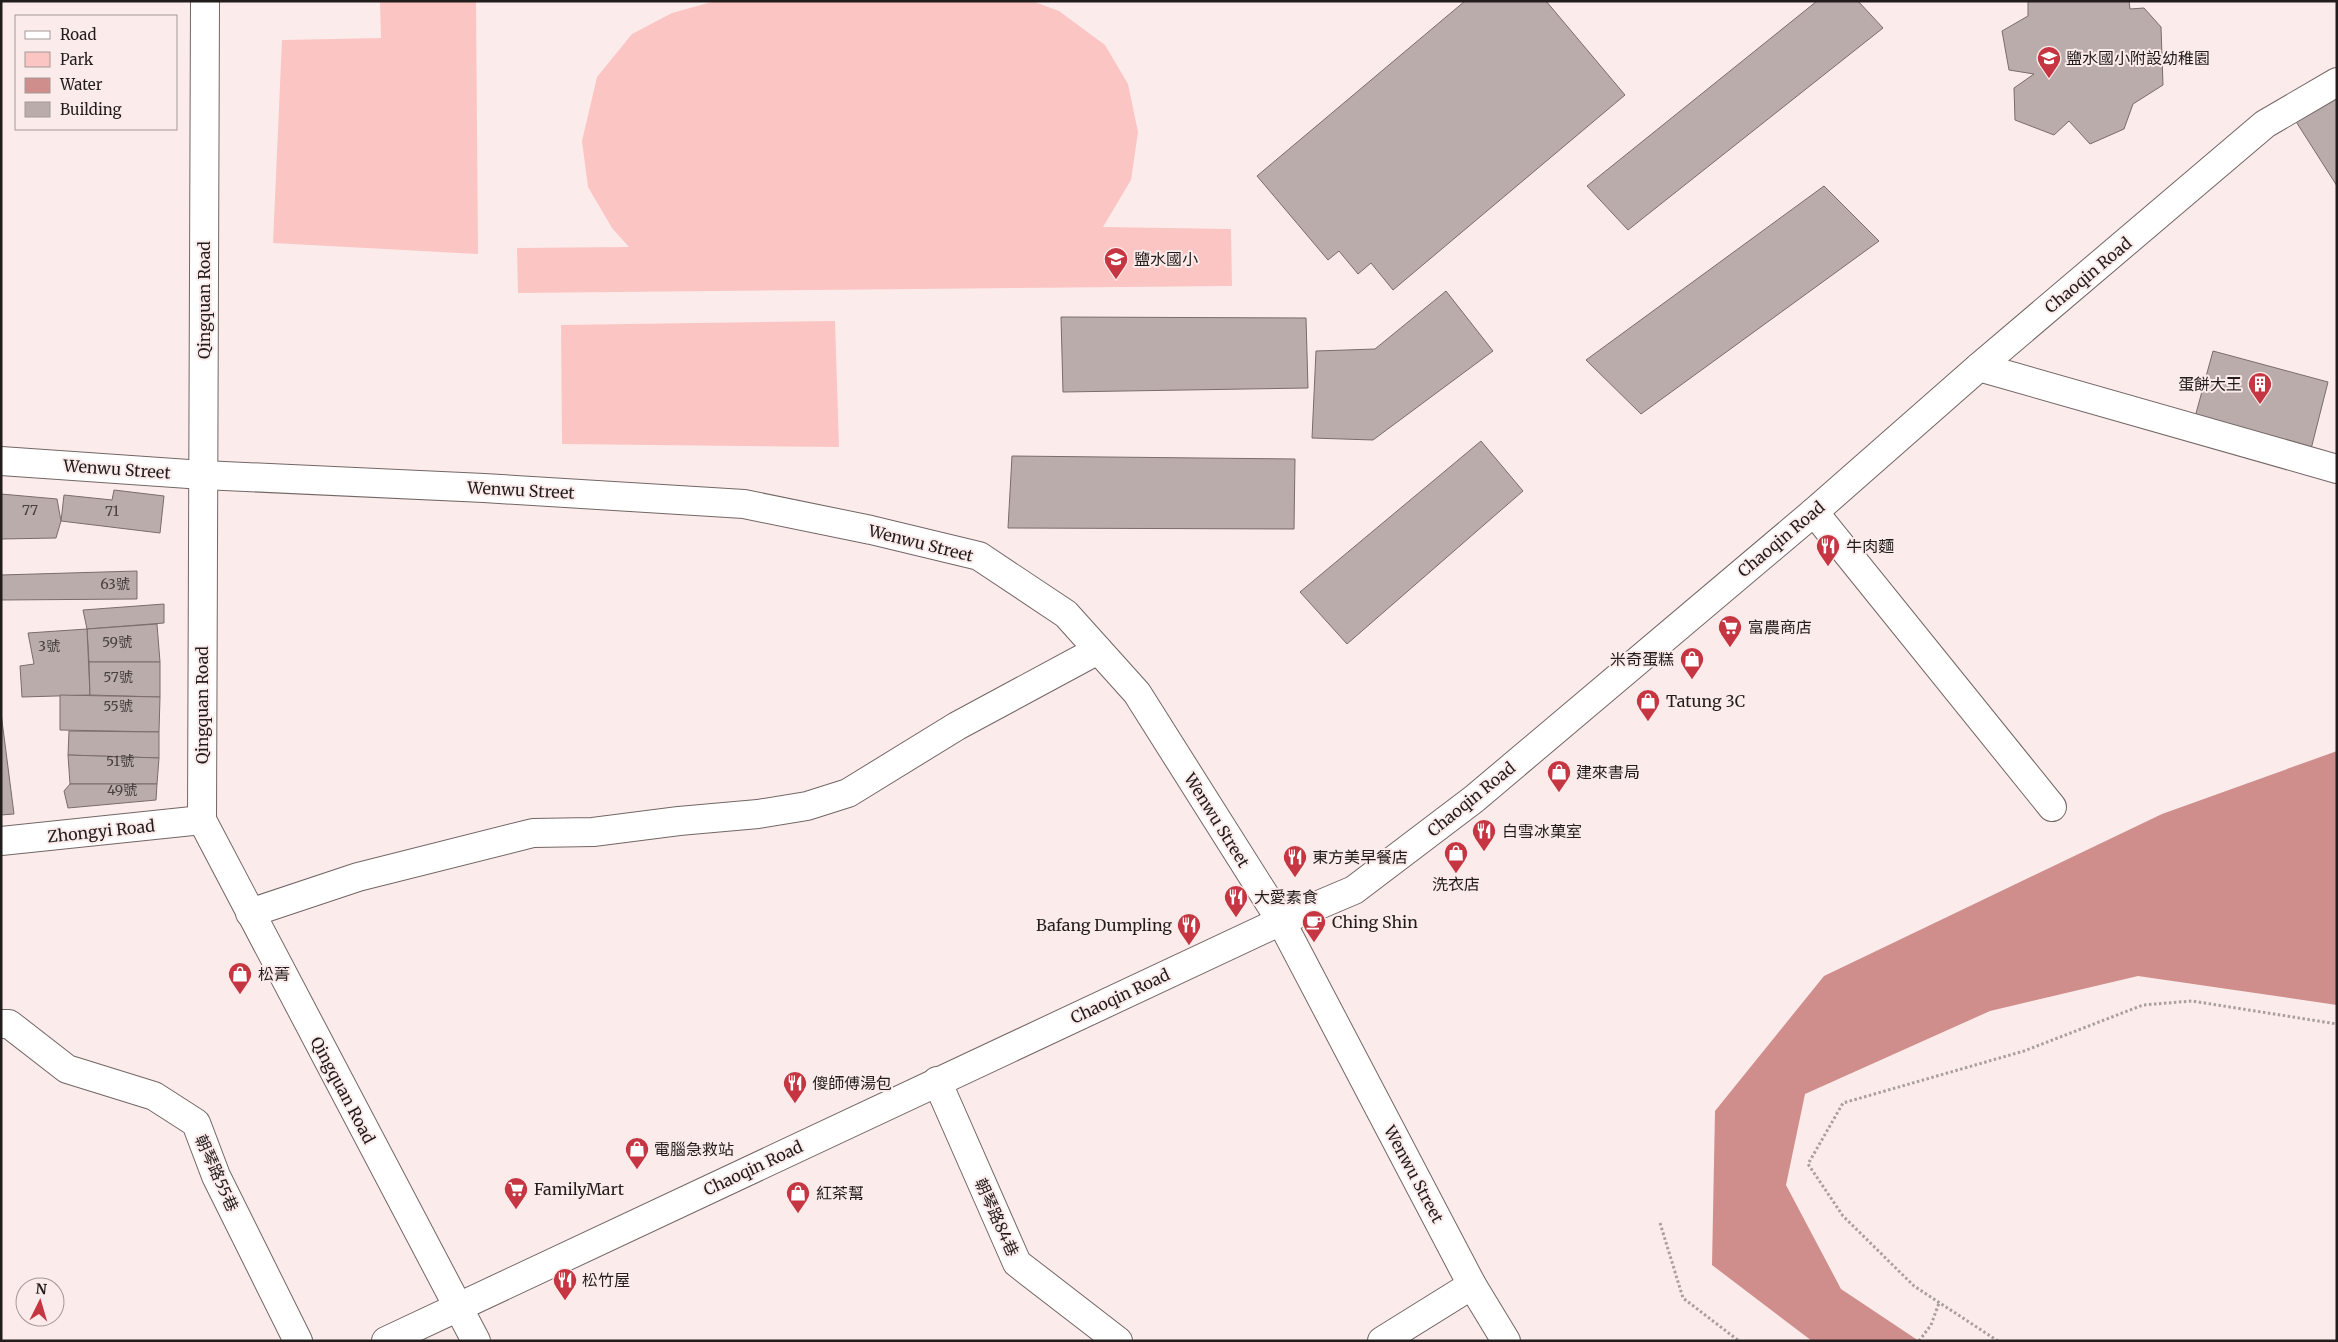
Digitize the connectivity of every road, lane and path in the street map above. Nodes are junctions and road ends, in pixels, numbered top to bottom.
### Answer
1 (205, 1) edge
2 (2337, 82) edge
3 (1979, 367) junction
4 (1, 460) edge
5 (2337, 469) edge
6 (203, 475) junction
7 (1814, 512) junction
8 (1098, 650) junction
9 (2052, 807) dead end
10 (202, 820) junction
11 (1, 842) edge
12 (250, 913) junction
13 (1281, 921) junction
14 (1, 1024) edge
15 (2337, 1024) edge
16 (937, 1081) junction
17 (1660, 1223) dead end
18 (1472, 1285) junction
19 (1939, 1303) junction
20 (458, 1306) junction
21 (298, 1341) edge
22 (386, 1341) edge
23 (476, 1341) edge
24 (1118, 1341) edge
25 (1382, 1341) edge
26 (1506, 1341) edge
27 (1739, 1341) edge
28 (1919, 1341) edge
29 (1998, 1341) edge

1 - 6 street, Qingquan Road
2 - 3 street, Chaoqin Road
3 - 5 street
3 - 7 street, Chaoqin Road
4 - 6 street, Wenwu Street
6 - 8 street, Wenwu Street
6 - 10 street, Qingquan Road
7 - 9 street
7 - 13 street, Chaoqin Road
8 - 12 street
8 - 13 street, Wenwu Street
10 - 11 street, Zhongyi Road
10 - 12 street, Qingquan Road
12 - 20 street, Qingquan Road
13 - 16 street, Chaoqin Road
13 - 18 street, Wenwu Street
14 - 21 street, 朝琴路55巷
15 - 19 path
16 - 20 street, Chaoqin Road
16 - 24 street, 朝琴路84巷
17 - 27 path
18 - 25 street
18 - 26 street, Wenwu Street
19 - 28 path
19 - 29 path
20 - 22 street, Chaoqin Road
20 - 23 street, Qingquan Road

